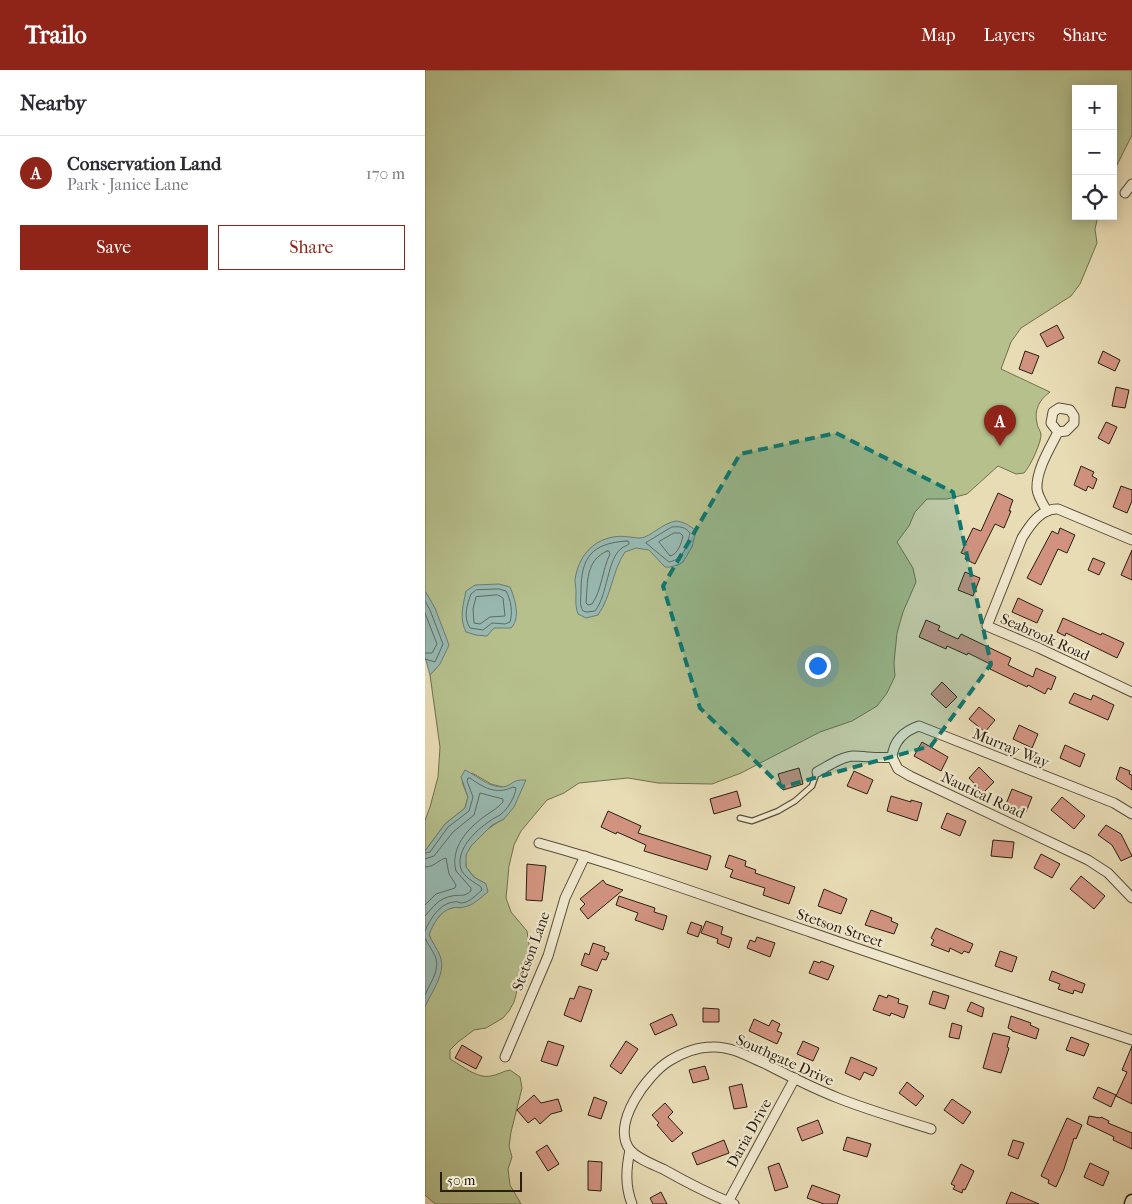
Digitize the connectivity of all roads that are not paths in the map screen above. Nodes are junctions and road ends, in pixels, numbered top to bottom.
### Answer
1 (1132, 184) edge
2 (1125, 193) dead end
3 (1058, 432) dead end
4 (1047, 511) junction
5 (1132, 540) edge
6 (1132, 692) edge
7 (892, 757) junction
8 (817, 772) joint
9 (1132, 814) edge
10 (739, 818) dead end
11 (539, 843) dead end
12 (585, 856) junction
13 (1132, 898) edge
14 (1132, 1040) edge
15 (505, 1057) dead end
16 (795, 1078) junction
17 (931, 1130) dead end
18 (630, 1150) junction
19 (628, 1193) junction
20 (731, 1203) edge
21 (622, 1204) edge
22 (632, 1204) edge

1 - 2 street
3 - 4 street
4 - 5 street
4 - 6 street, Seabrook Road
7 - 8 street
7 - 9 street, Murray Way
7 - 13 street, Nautical Road
8 - 10 lane
11 - 12 street, Stetson Street
12 - 14 street, Stetson Street
12 - 15 street, Stetson Lane
16 - 17 street, Southgate Drive
16 - 18 street, Southgate Drive
16 - 20 street, Daria Drive
18 - 19 street, Southgate Drive
18 - 20 street
19 - 21 street
19 - 22 street

